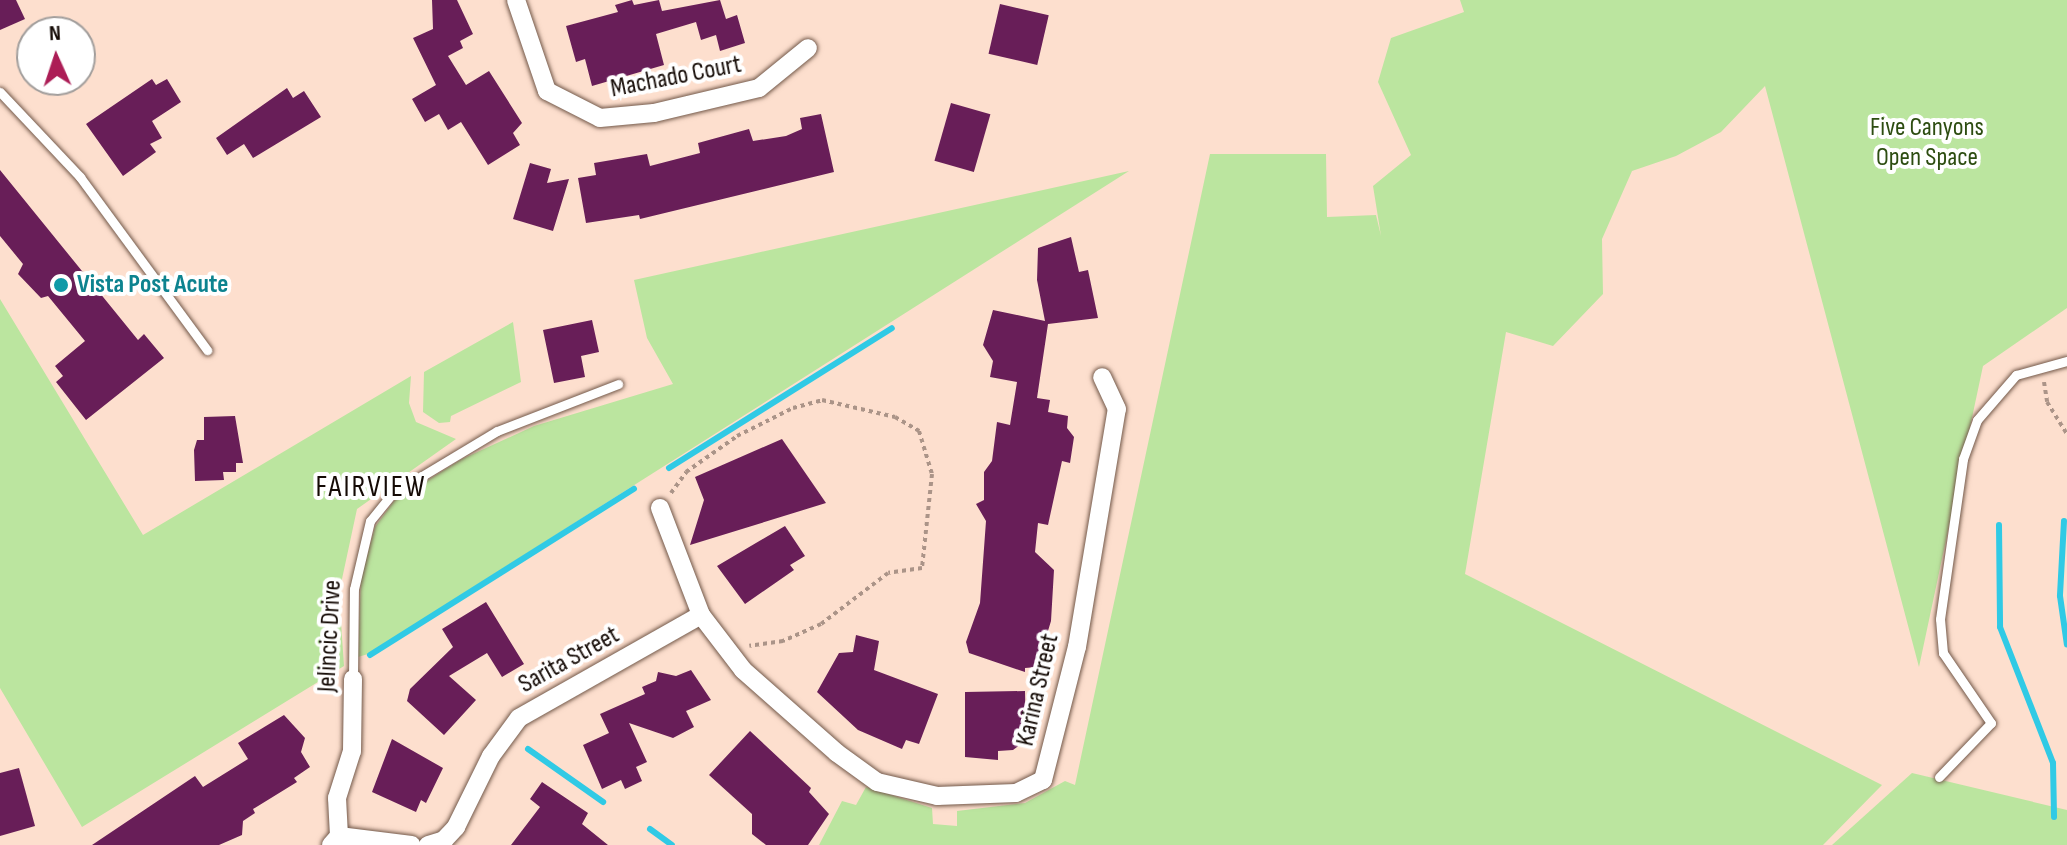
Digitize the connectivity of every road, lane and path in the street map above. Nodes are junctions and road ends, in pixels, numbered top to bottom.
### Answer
1 (516, 0) edge
2 (808, 48) dead end
3 (0, 92) edge
4 (207, 350) dead end
5 (2067, 361) edge
6 (2050, 370) dead end
7 (1102, 377) dead end
8 (618, 384) dead end
9 (2067, 434) edge
10 (660, 508) joint
11 (701, 615) junction
12 (727, 649) junction
13 (353, 679) joint
14 (1939, 777) dead end
15 (335, 841) edge
16 (411, 845) edge
17 (428, 845) edge

1 - 2 street, Machado Court
3 - 4 lane
5 - 14 lane
6 - 9 path
7 - 12 street, Karina Street
8 - 13 lane, Jelincic Drive
10 - 11 street, Karina Street
10 - 12 path
11 - 12 street, Karina Street
11 - 17 street, Sarita Street
13 - 15 street, Jelincic Drive
15 - 16 street

